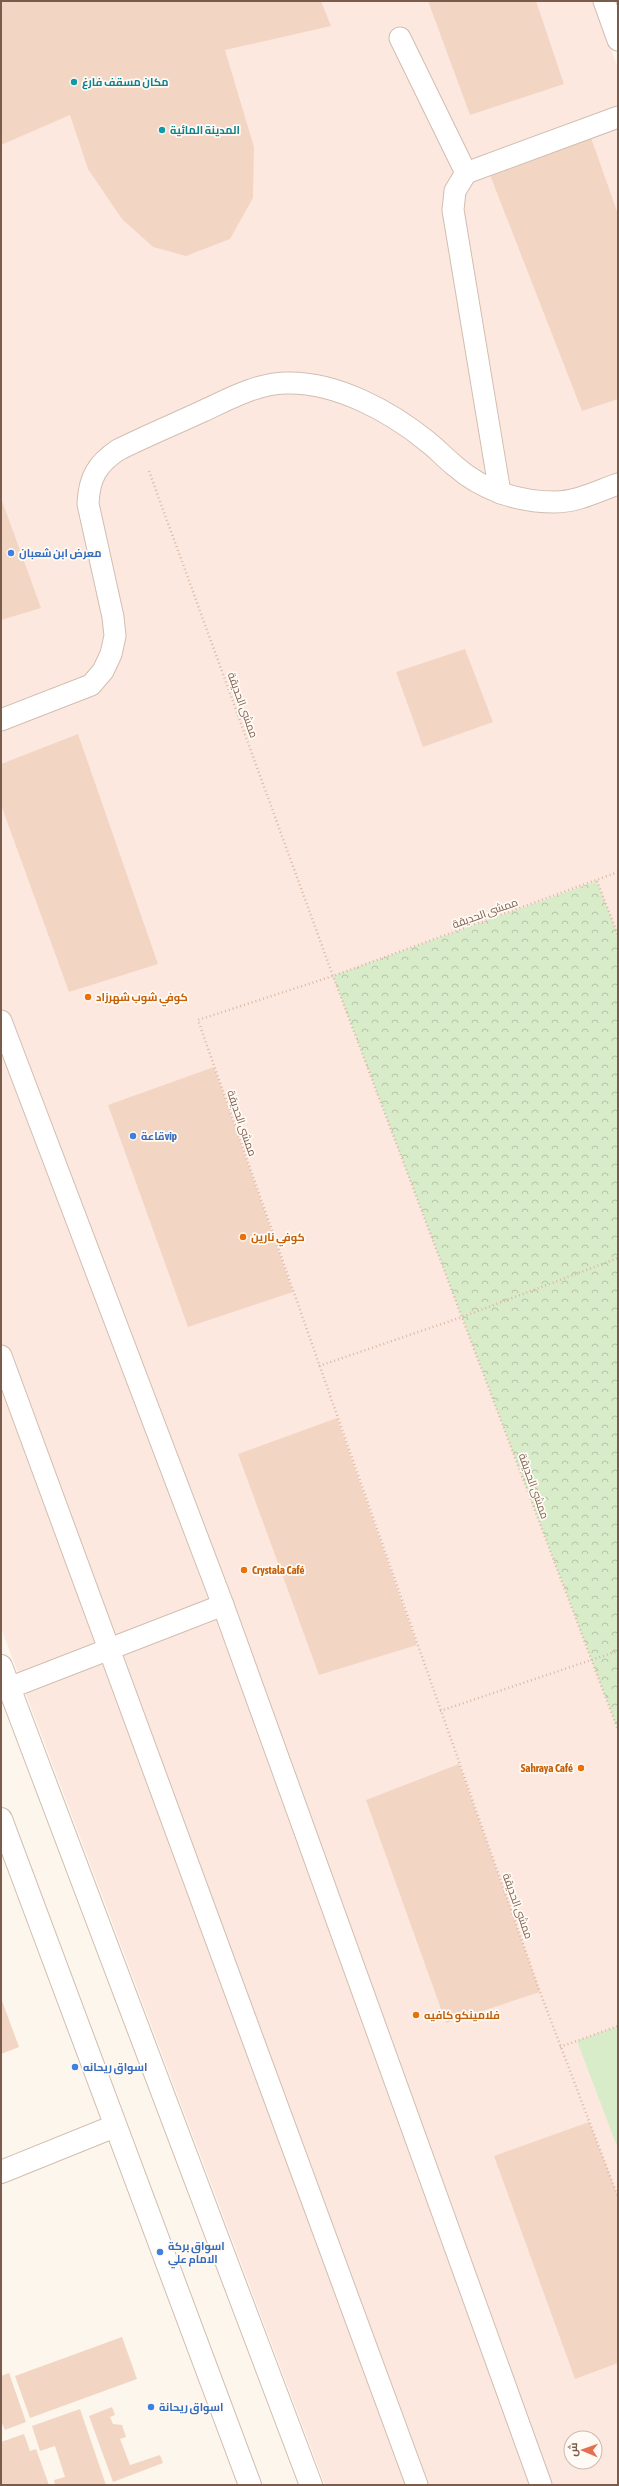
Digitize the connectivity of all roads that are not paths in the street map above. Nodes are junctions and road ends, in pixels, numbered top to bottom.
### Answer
1 (604, 1) edge
2 (400, 38) dead end
3 (618, 40) edge
4 (618, 116) edge
5 (466, 173) junction
6 (618, 484) edge
7 (500, 493) junction
8 (1, 720) edge
9 (1, 1021) edge
10 (1, 1356) edge
11 (223, 1605) junction
12 (108, 1650) junction
13 (1, 1666) edge
14 (9, 1688) junction
15 (1, 1819) edge
16 (116, 2126) junction
17 (1, 2172) edge
18 (250, 2485) edge
19 (311, 2485) edge
20 (417, 2485) edge
21 (541, 2485) edge

1 - 3 lane
2 - 5 lane
4 - 5 lane
5 - 7 lane
6 - 7 lane
7 - 8 lane
9 - 11 lane
10 - 12 lane
11 - 12 lane
11 - 21 lane
12 - 14 lane
12 - 20 lane
13 - 14 street
14 - 19 street
15 - 16 street
16 - 17 street
16 - 18 street

